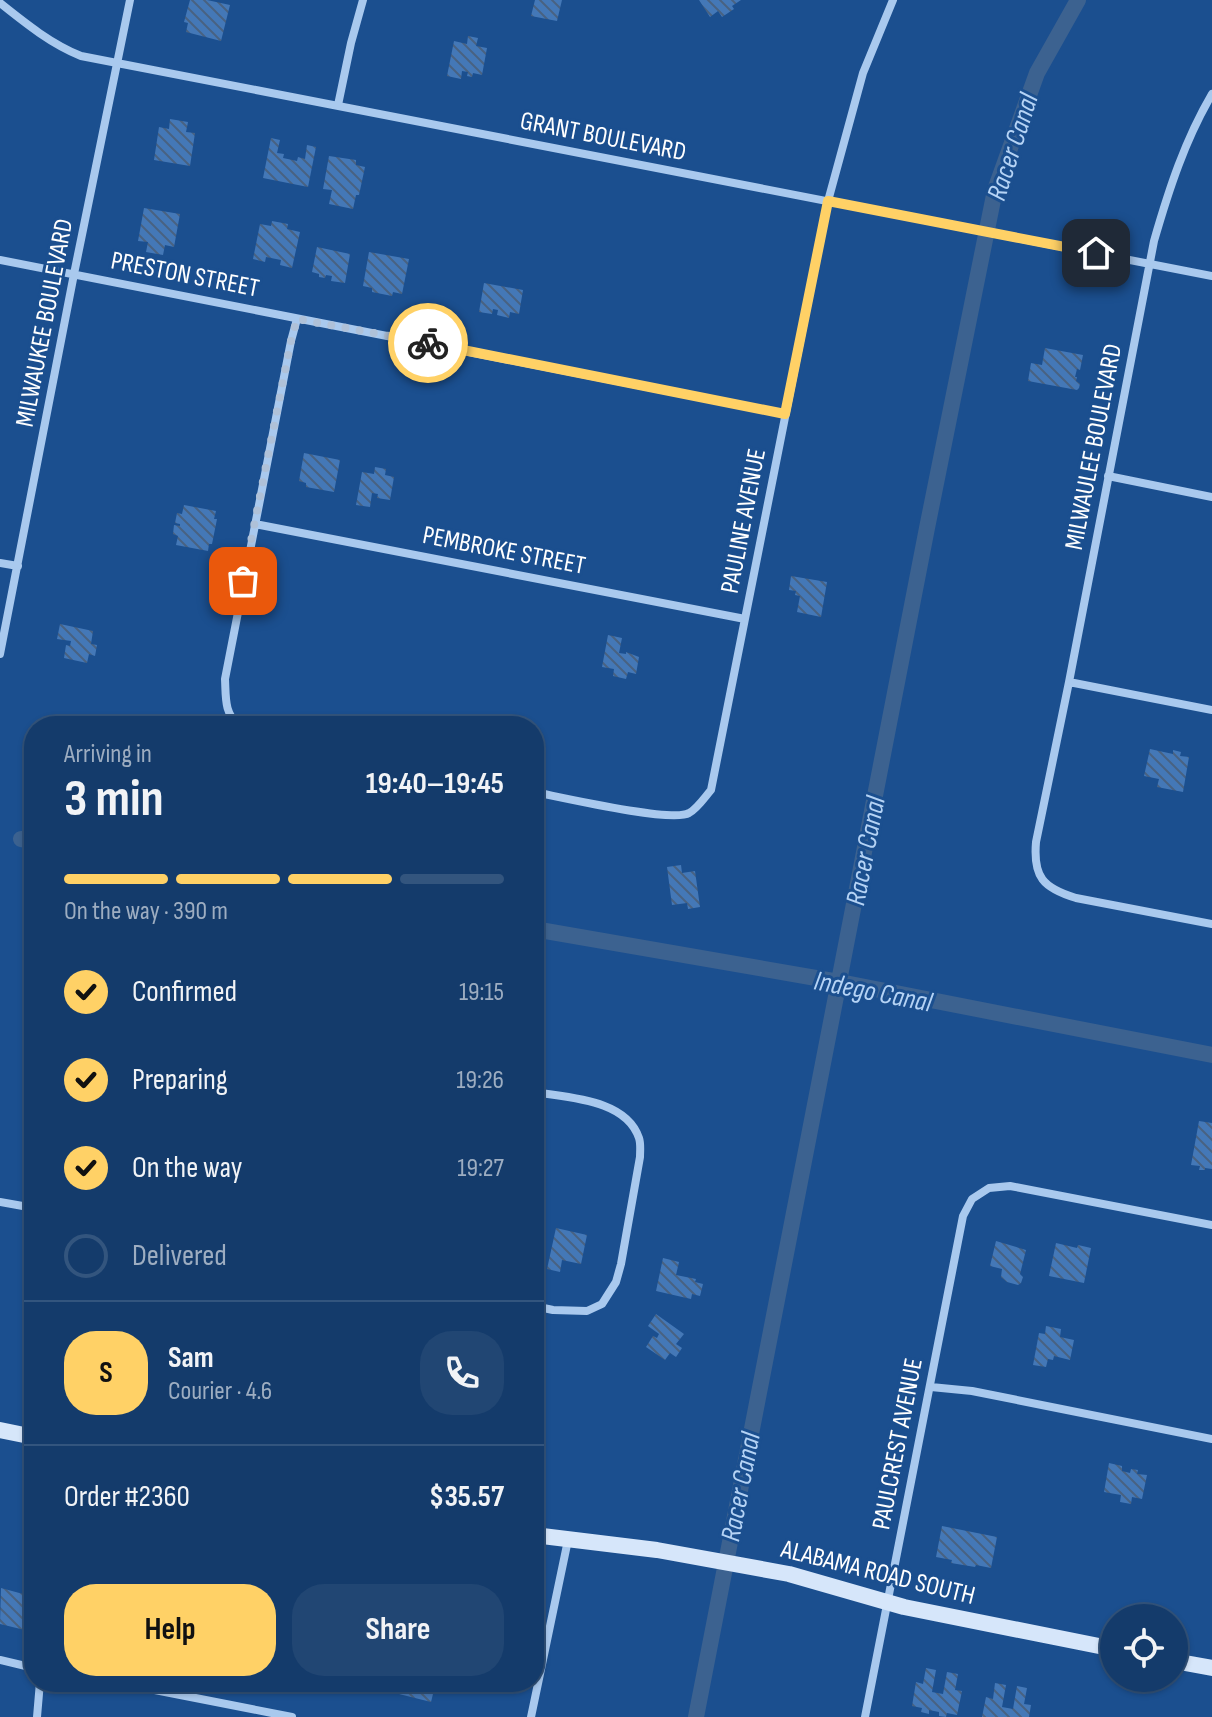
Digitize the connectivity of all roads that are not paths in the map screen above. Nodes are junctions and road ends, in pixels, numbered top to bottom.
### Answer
1 (130, 0) edge
2 (363, 0) edge
3 (893, 0) edge
4 (0, 3) edge
5 (117, 62) junction
6 (1212, 94) edge
7 (338, 105) junction
8 (828, 201) junction
9 (0, 260) edge
10 (1149, 264) junction
11 (74, 274) junction
12 (1212, 276) edge
13 (297, 319) junction
14 (785, 414) junction
15 (1108, 476) junction
16 (1212, 497) edge
17 (255, 524) junction
18 (0, 563) edge
19 (18, 566) junction
20 (745, 619) junction
21 (0, 654) edge
22 (1069, 682) junction
23 (1212, 710) edge
24 (231, 716) edge
25 (544, 794) edge
26 (1212, 924) edge
27 (544, 1094) edge
28 (0, 1202) edge
29 (24, 1206) edge
30 (1212, 1225) edge
31 (544, 1308) edge
32 (931, 1387) junction
33 (0, 1430) edge
34 (24, 1435) edge
35 (1212, 1439) edge
36 (544, 1536) edge
37 (568, 1540) junction
38 (887, 1602) junction
39 (1100, 1646) edge
40 (544, 1655) edge
41 (0, 1660) edge
42 (1188, 1664) edge
43 (24, 1666) edge
44 (1212, 1668) edge
45 (39, 1692) edge
46 (165, 1692) edge
47 (536, 1692) edge
48 (37, 1717) edge
49 (292, 1717) edge
50 (531, 1717) edge
51 (865, 1717) edge

1 - 5 street, MILWAUKEE BOULEVARD
2 - 7 street
3 - 8 street, PAULINE AVENUE
4 - 5 street, GRANT BOULEVARD
5 - 7 street, GRANT BOULEVARD
5 - 11 street, MILWAUKEE BOULEVARD
6 - 10 street, MILWAULEE BOULEVARD
7 - 8 street, GRANT BOULEVARD
8 - 10 street, GRANT BOULEVARD
8 - 14 street, PAULINE AVENUE
9 - 11 street, PRESTON STREET
10 - 12 street, GRANT BOULEVARD
10 - 15 street, MILWAULEE BOULEVARD
11 - 13 street, PRESTON STREET
11 - 19 street, MILWAUKEE BOULEVARD
13 - 14 street, PRESTON STREET
13 - 17 street
14 - 20 street, PAULINE AVENUE
15 - 16 street
15 - 22 street, MILWAULEE BOULEVARD
17 - 20 street, PEMBROKE STREET
17 - 24 street
18 - 19 street
19 - 21 street, MILWAUKEE BOULEVARD
20 - 25 street, PAULINE AVENUE
22 - 23 street
22 - 26 street, MILWAULEE BOULEVARD
27 - 31 street
28 - 29 street
30 - 32 street, PAULCREST AVENUE
32 - 35 street
32 - 38 street, PAULCREST AVENUE
33 - 34 street
36 - 37 street, ALABAMA ROAD SOUTH
37 - 38 street, ALABAMA ROAD SOUTH
37 - 40 street
38 - 39 street, ALABAMA ROAD SOUTH
38 - 51 street, PAULCREST AVENUE
41 - 43 street
42 - 44 street
45 - 48 street
46 - 49 street
47 - 50 street

